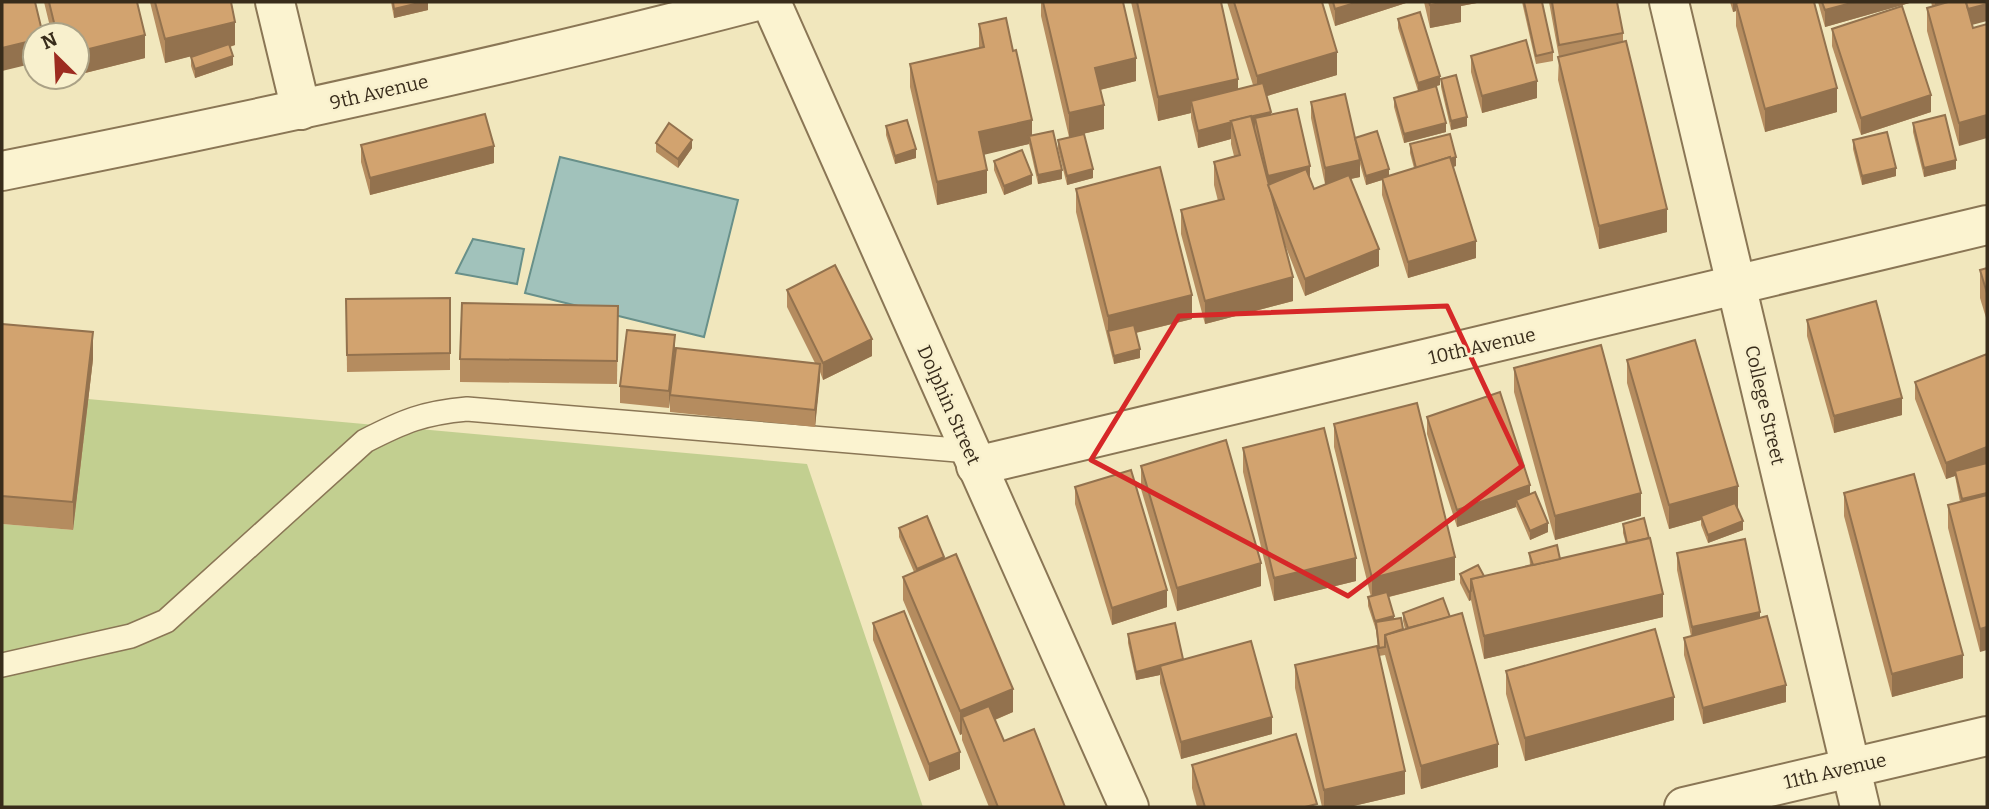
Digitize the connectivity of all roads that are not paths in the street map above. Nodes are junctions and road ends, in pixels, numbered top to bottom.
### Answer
1 (275, 2) edge
2 (753, 2) edge
3 (771, 2) edge
4 (1669, 2) edge
5 (301, 110) junction
6 (2, 171) edge
7 (1987, 225) edge
8 (1736, 285) junction
9 (972, 458) junction
10 (2, 665) edge
11 (1987, 736) edge
12 (1851, 768) junction
13 (1129, 807) edge
14 (1684, 807) edge
15 (1860, 807) edge

1 - 5 street
2 - 5 street, 9th Avenue
3 - 9 street, Dolphin Street
4 - 8 street, College Street
5 - 6 street, 9th Avenue
7 - 8 street, 10th Avenue
8 - 9 street, 10th Avenue
8 - 12 street, College Street
9 - 10 lane
9 - 13 street, Dolphin Street
11 - 12 street, 11th Avenue
12 - 14 street, 11th Avenue
12 - 15 street, College Street

